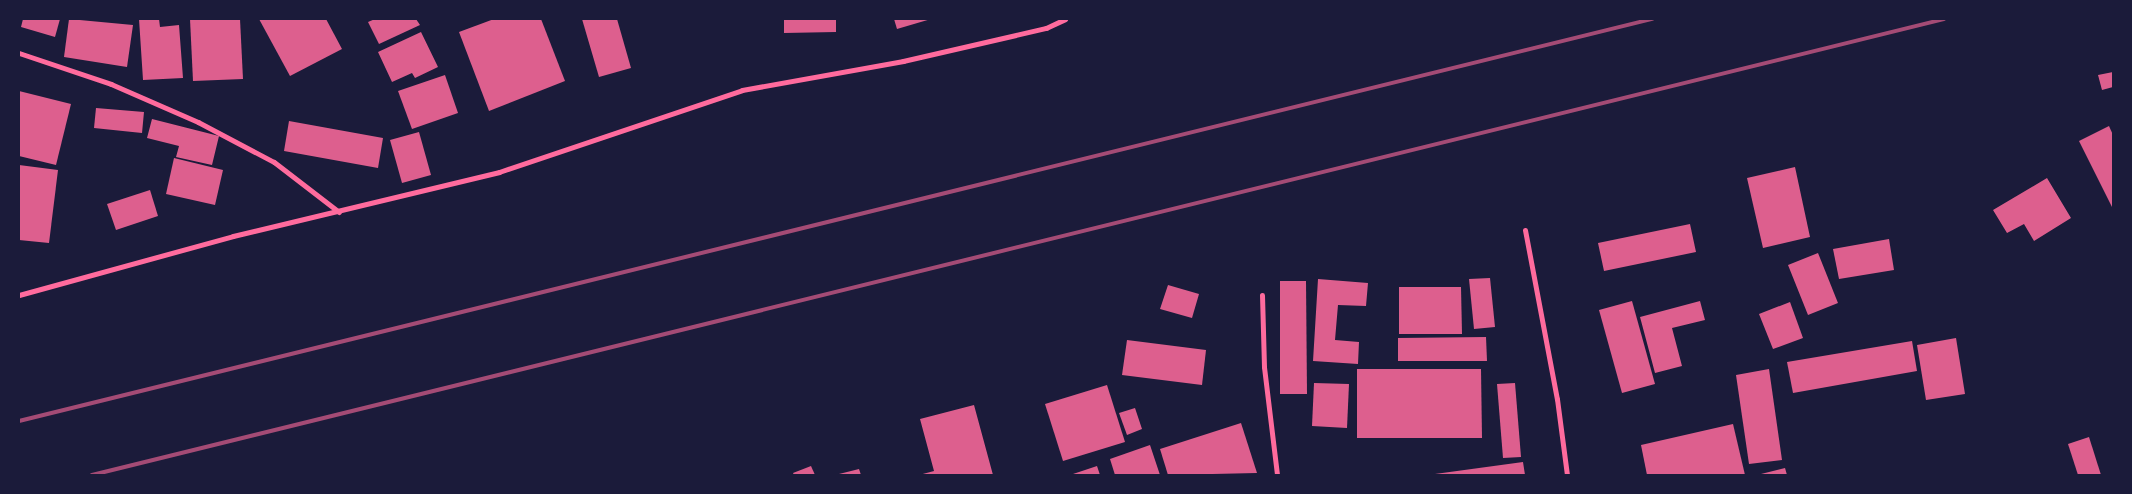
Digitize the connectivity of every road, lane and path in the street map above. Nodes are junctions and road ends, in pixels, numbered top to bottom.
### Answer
1 (1065, 19) edge
2 (19, 53) edge
3 (338, 212) junction
4 (1525, 230) dead end
5 (19, 294) edge
6 (1262, 295) dead end
7 (1278, 475) edge
8 (1567, 475) edge

1 - 3 street
2 - 3 street
3 - 5 street
4 - 8 street
6 - 7 street

